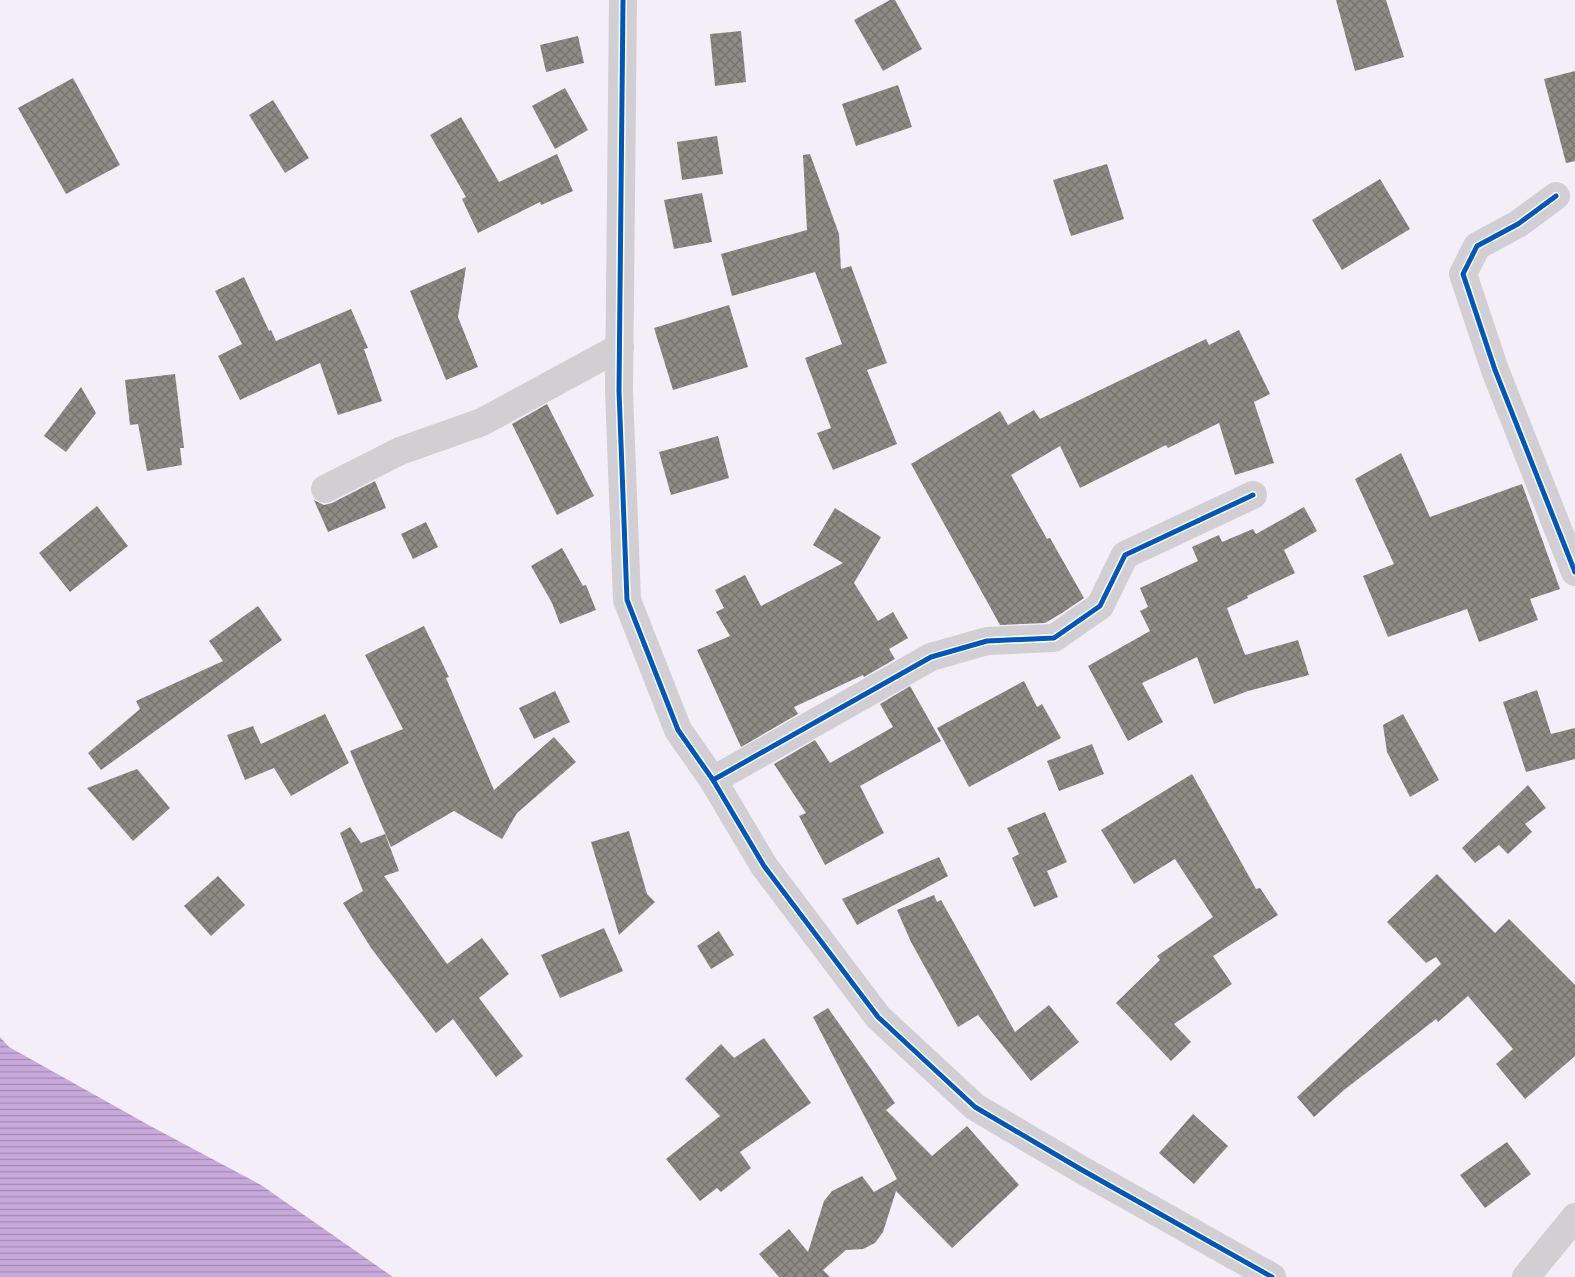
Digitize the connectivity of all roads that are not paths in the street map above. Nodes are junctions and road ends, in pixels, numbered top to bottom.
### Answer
1 (623, 0) edge
2 (1556, 196) dead end
3 (620, 348) junction
4 (325, 489) dead end
5 (1253, 495) dead end
6 (1575, 572) edge
7 (713, 780) junction
8 (1575, 1217) edge
9 (1272, 1277) edge
10 (1526, 1277) edge

1 - 3 street
2 - 6 street
3 - 4 street
3 - 7 street
5 - 7 street
7 - 9 street
8 - 10 street

